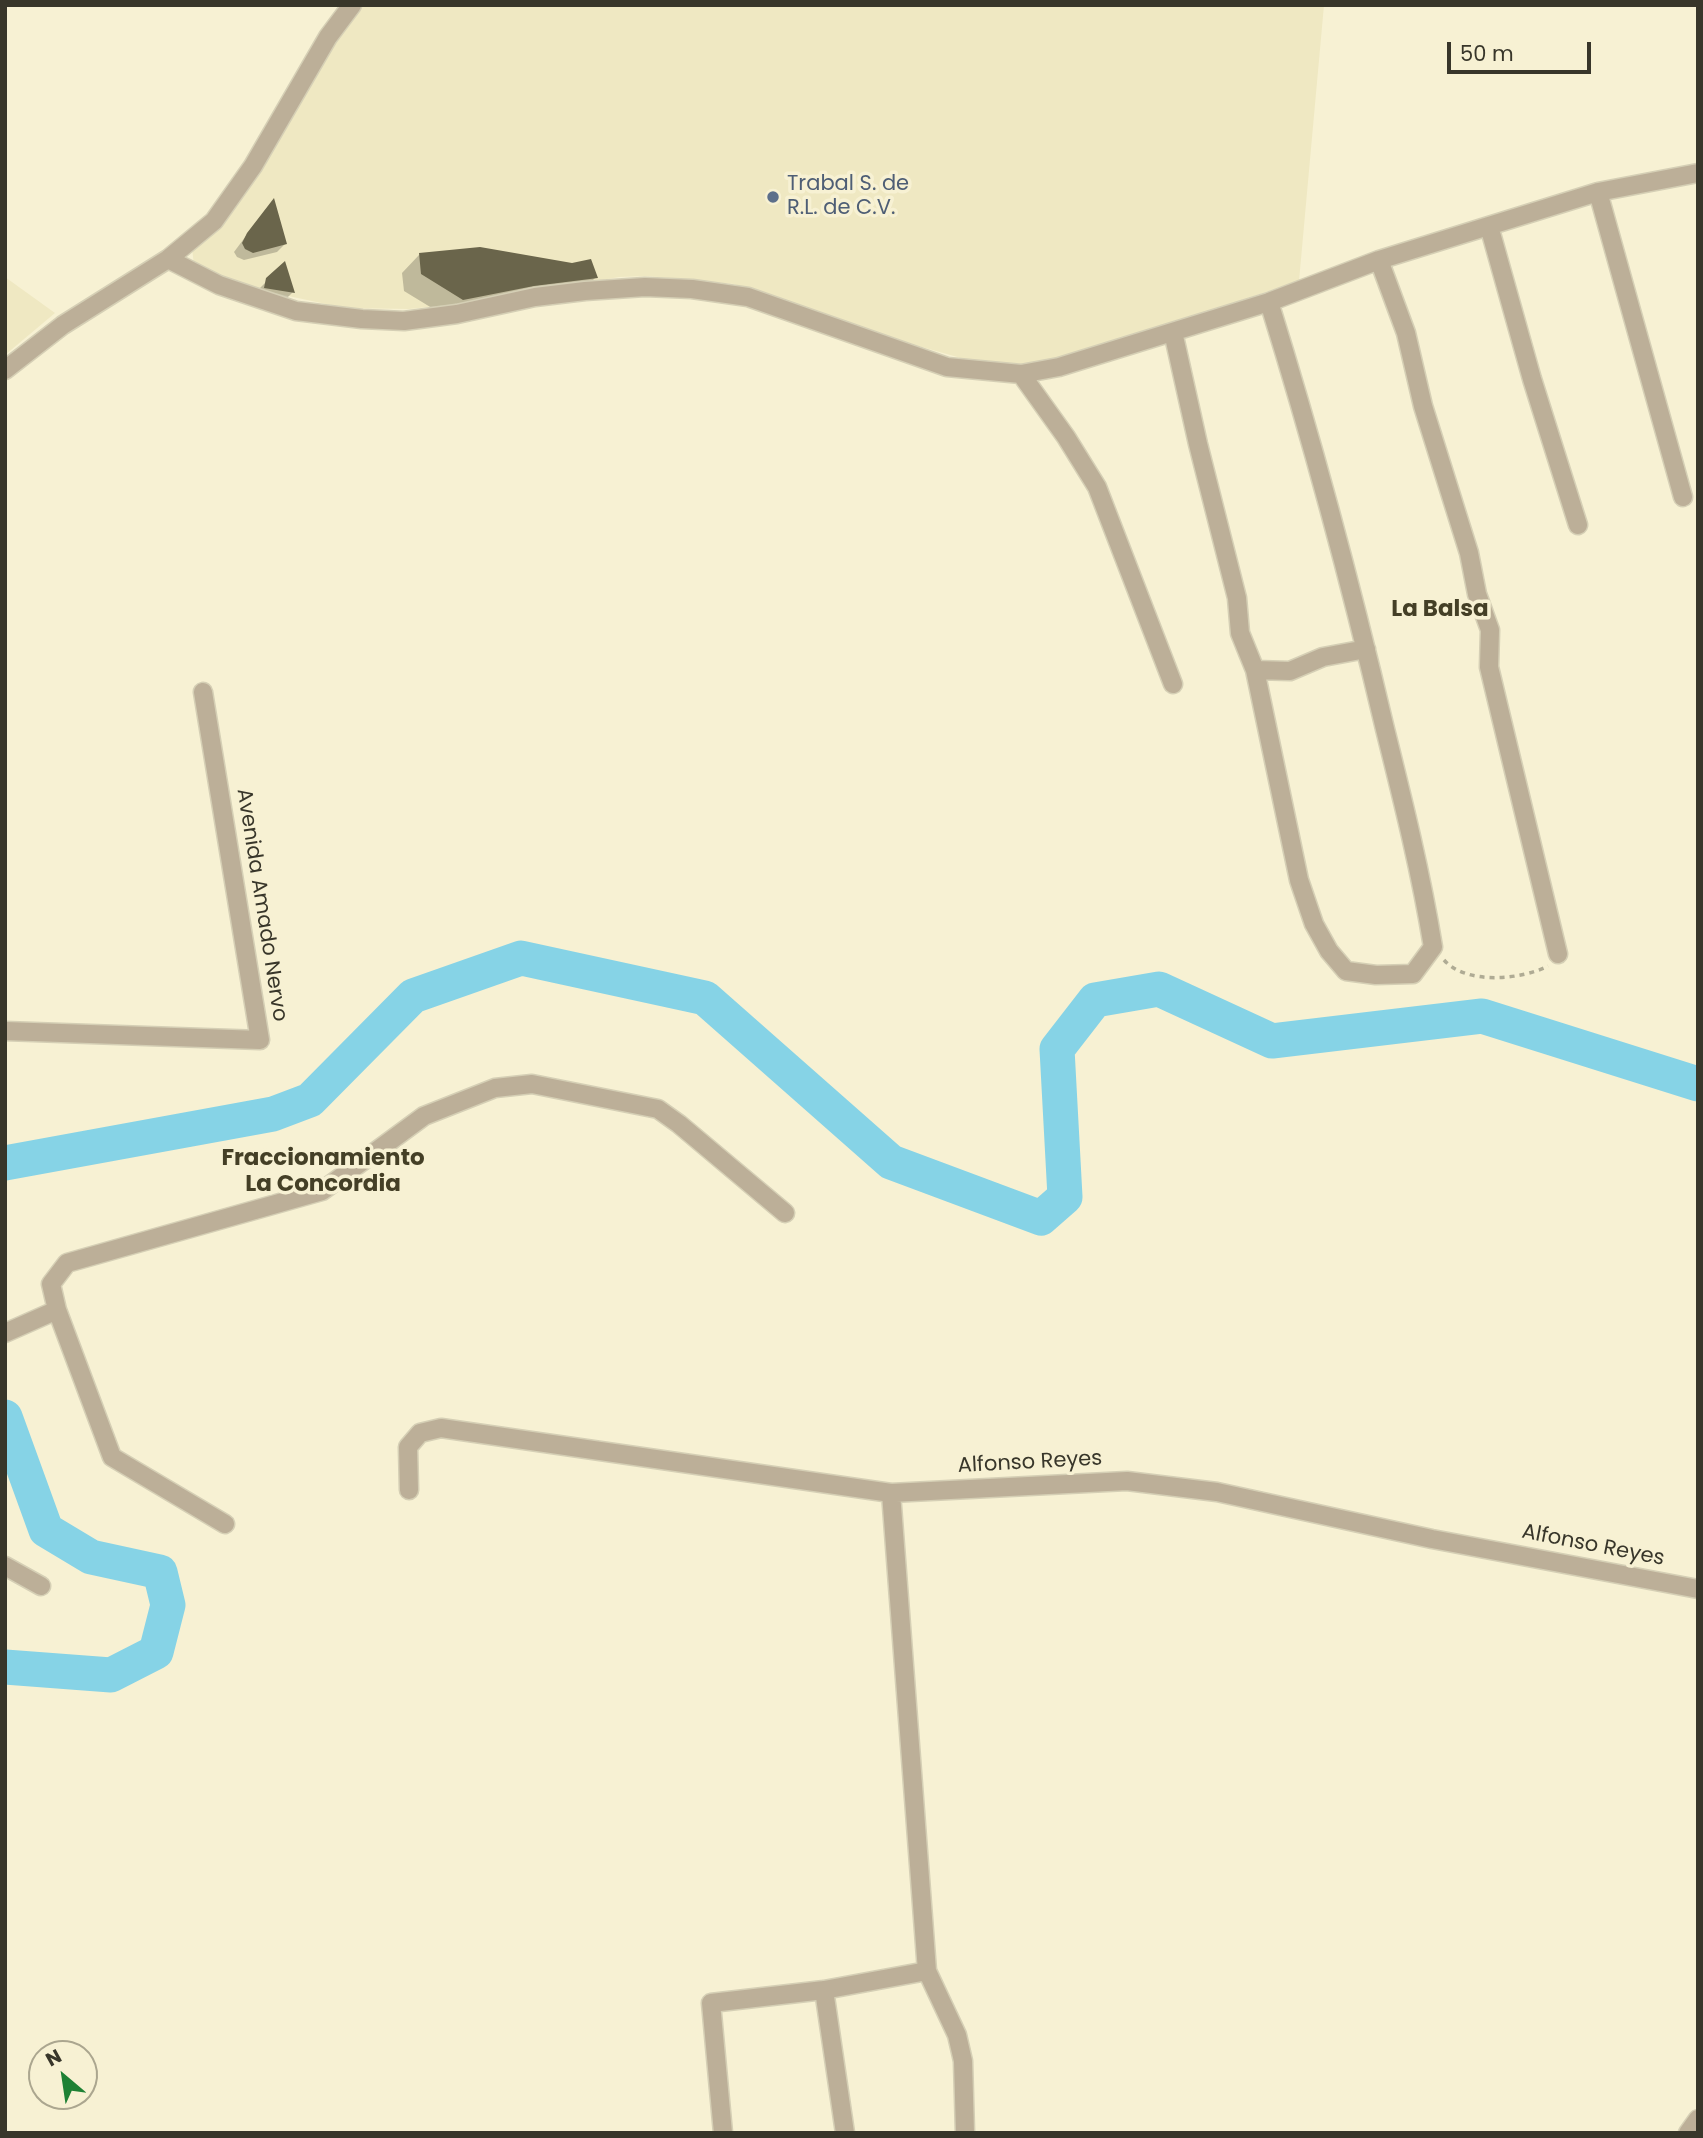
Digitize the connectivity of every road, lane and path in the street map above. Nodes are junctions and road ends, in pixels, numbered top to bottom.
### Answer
1 (352, 5) edge
2 (1698, 173) edge
3 (1598, 192) junction
4 (1489, 226) junction
5 (168, 259) junction
6 (1379, 260) junction
7 (1269, 302) junction
8 (1173, 332) junction
9 (5, 370) edge
10 (1021, 374) junction
11 (1683, 497) dead end
12 (1578, 525) dead end
13 (1366, 649) junction
14 (1255, 670) junction
15 (1173, 684) dead end
16 (203, 692) dead end
17 (1433, 947) junction
18 (1558, 954) joint
19 (5, 1031) edge
20 (785, 1213) dead end
21 (57, 1310) junction
22 (5, 1333) edge
23 (409, 1490) dead end
24 (891, 1493) junction
25 (225, 1524) dead end
26 (5, 1566) edge
27 (41, 1586) dead end
28 (1698, 1589) edge
29 (927, 1971) junction
30 (824, 1990) junction
31 (1698, 2119) edge
32 (723, 2133) edge
33 (845, 2133) edge
34 (965, 2133) edge
35 (1688, 2133) edge

1 - 5 street
2 - 3 street
3 - 4 street
3 - 11 street
4 - 6 street
4 - 12 street
5 - 9 street
5 - 10 street
6 - 7 street
6 - 18 street
7 - 8 street
7 - 13 street
8 - 10 street
8 - 14 street
10 - 15 street
13 - 14 street
13 - 17 street
14 - 17 street
16 - 19 street, Avenida Amado Nervo
17 - 18 path
20 - 21 street
21 - 22 street
21 - 25 street
23 - 24 street, Alfonso Reyes
24 - 28 street, Alfonso Reyes
24 - 29 street
26 - 27 street
29 - 30 street
29 - 34 street
30 - 32 street
30 - 33 street
31 - 35 street

